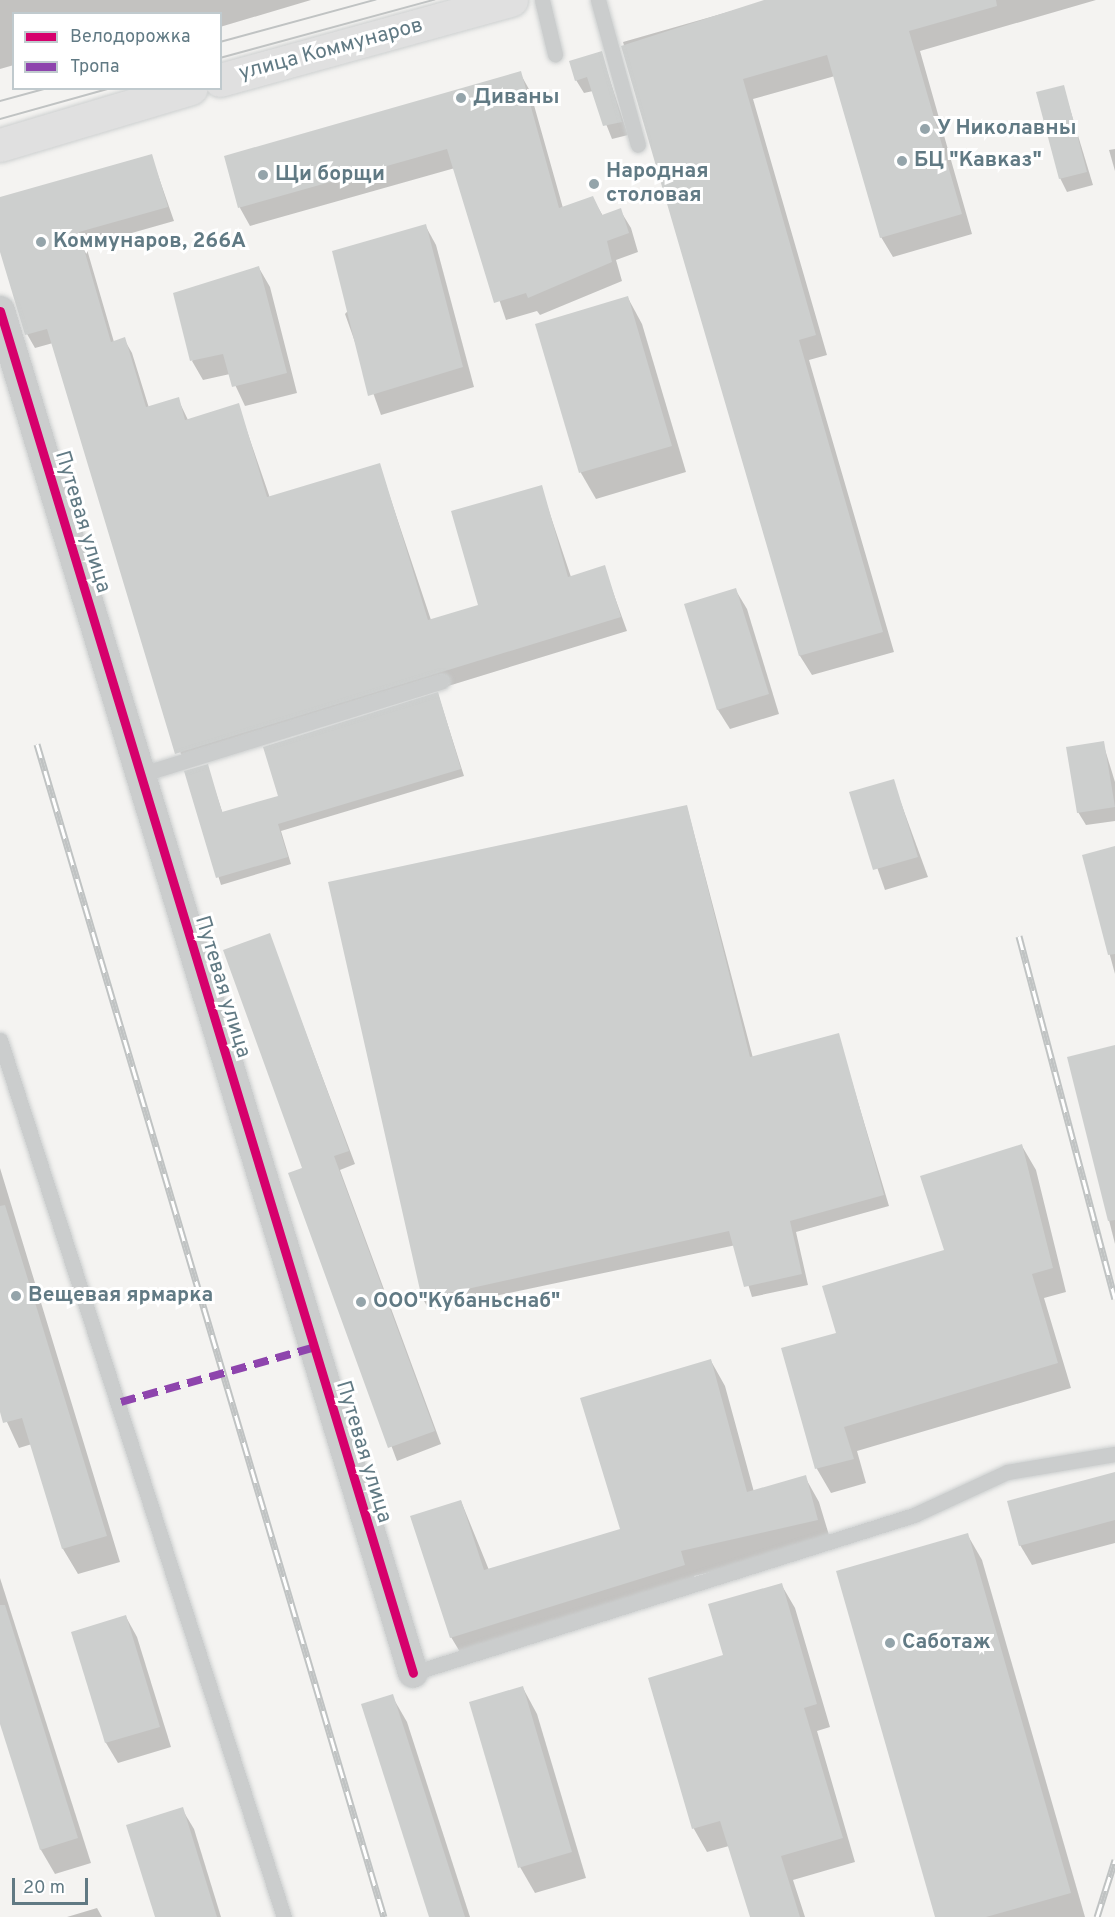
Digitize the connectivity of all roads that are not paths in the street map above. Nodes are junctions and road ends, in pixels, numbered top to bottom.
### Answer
1 (511, 0) edge
2 (542, 0) edge
3 (598, 0) edge
4 (555, 54) dead end
5 (222, 79) edge
6 (184, 90) edge
7 (0, 145) edge
8 (638, 145) dead end
9 (0, 311) edge
10 (442, 681) dead end
11 (139, 775) junction
12 (0, 1040) edge
13 (1115, 1454) edge
14 (413, 1673) joint
15 (284, 1917) edge

1 - 5 main road, улица Коммунаров
2 - 4 lane
3 - 8 lane
6 - 7 main road
9 - 11 street, Путевая улица
10 - 11 lane
11 - 14 street, Путевая улица
12 - 15 lane
13 - 14 lane

